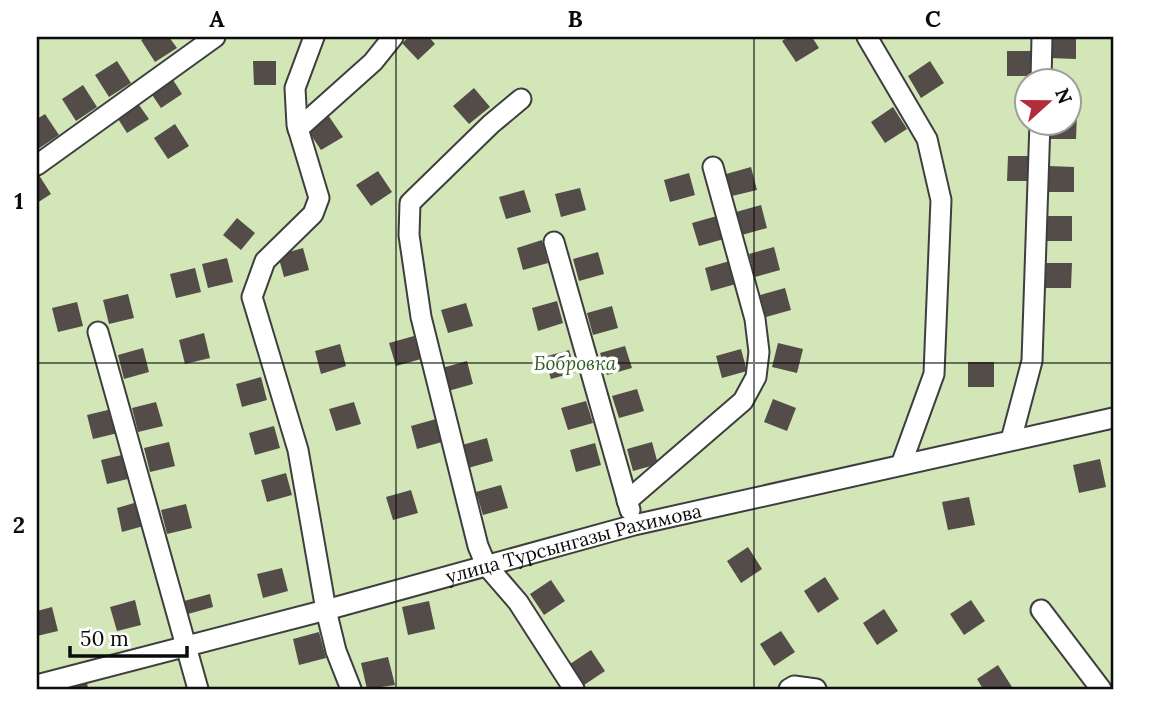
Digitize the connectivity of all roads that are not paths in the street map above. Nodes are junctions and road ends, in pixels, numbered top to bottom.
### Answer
1 (215, 37) edge
2 (297, 37) edge
3 (314, 37) edge
4 (393, 37) edge
5 (867, 37) edge
6 (1042, 37) edge
7 (1041, 66) edge
8 (295, 88) junction
9 (521, 99) dead end
10 (298, 129) junction
11 (1040, 136) edge
12 (37, 165) edge
13 (713, 167) dead end
14 (554, 242) dead end
15 (98, 332) dead end
16 (1113, 418) edge
17 (1011, 440) junction
18 (901, 466) junction
19 (628, 501) junction
20 (634, 525) junction
21 (486, 565) junction
22 (326, 610) junction
23 (1041, 610) dead end
24 (186, 647) junction
25 (37, 685) edge
26 (198, 689) edge
27 (351, 689) edge
28 (574, 689) edge
29 (789, 689) edge
30 (816, 689) edge
31 (1101, 689) edge

1 - 12 street
2 - 8 street
3 - 8 street
4 - 10 street
5 - 18 street
6 - 7 street
8 - 10 street
9 - 21 street
10 - 22 street
11 - 17 street
13 - 19 street
14 - 19 street
15 - 24 street
16 - 17 street, улица Турсынгазы Рахимова
17 - 18 street, улица Турсынгазы Рахимова
18 - 20 street, улица Турсынгазы Рахимова
19 - 20 street
20 - 21 street, улица Турсынгазы Рахимова
21 - 22 street, улица Турсынгазы Рахимова
21 - 28 street
22 - 24 street, улица Турсынгазы Рахимова
22 - 27 street
23 - 31 street
24 - 25 street, улица Турсынгазы Рахимова
24 - 26 street
29 - 30 street

